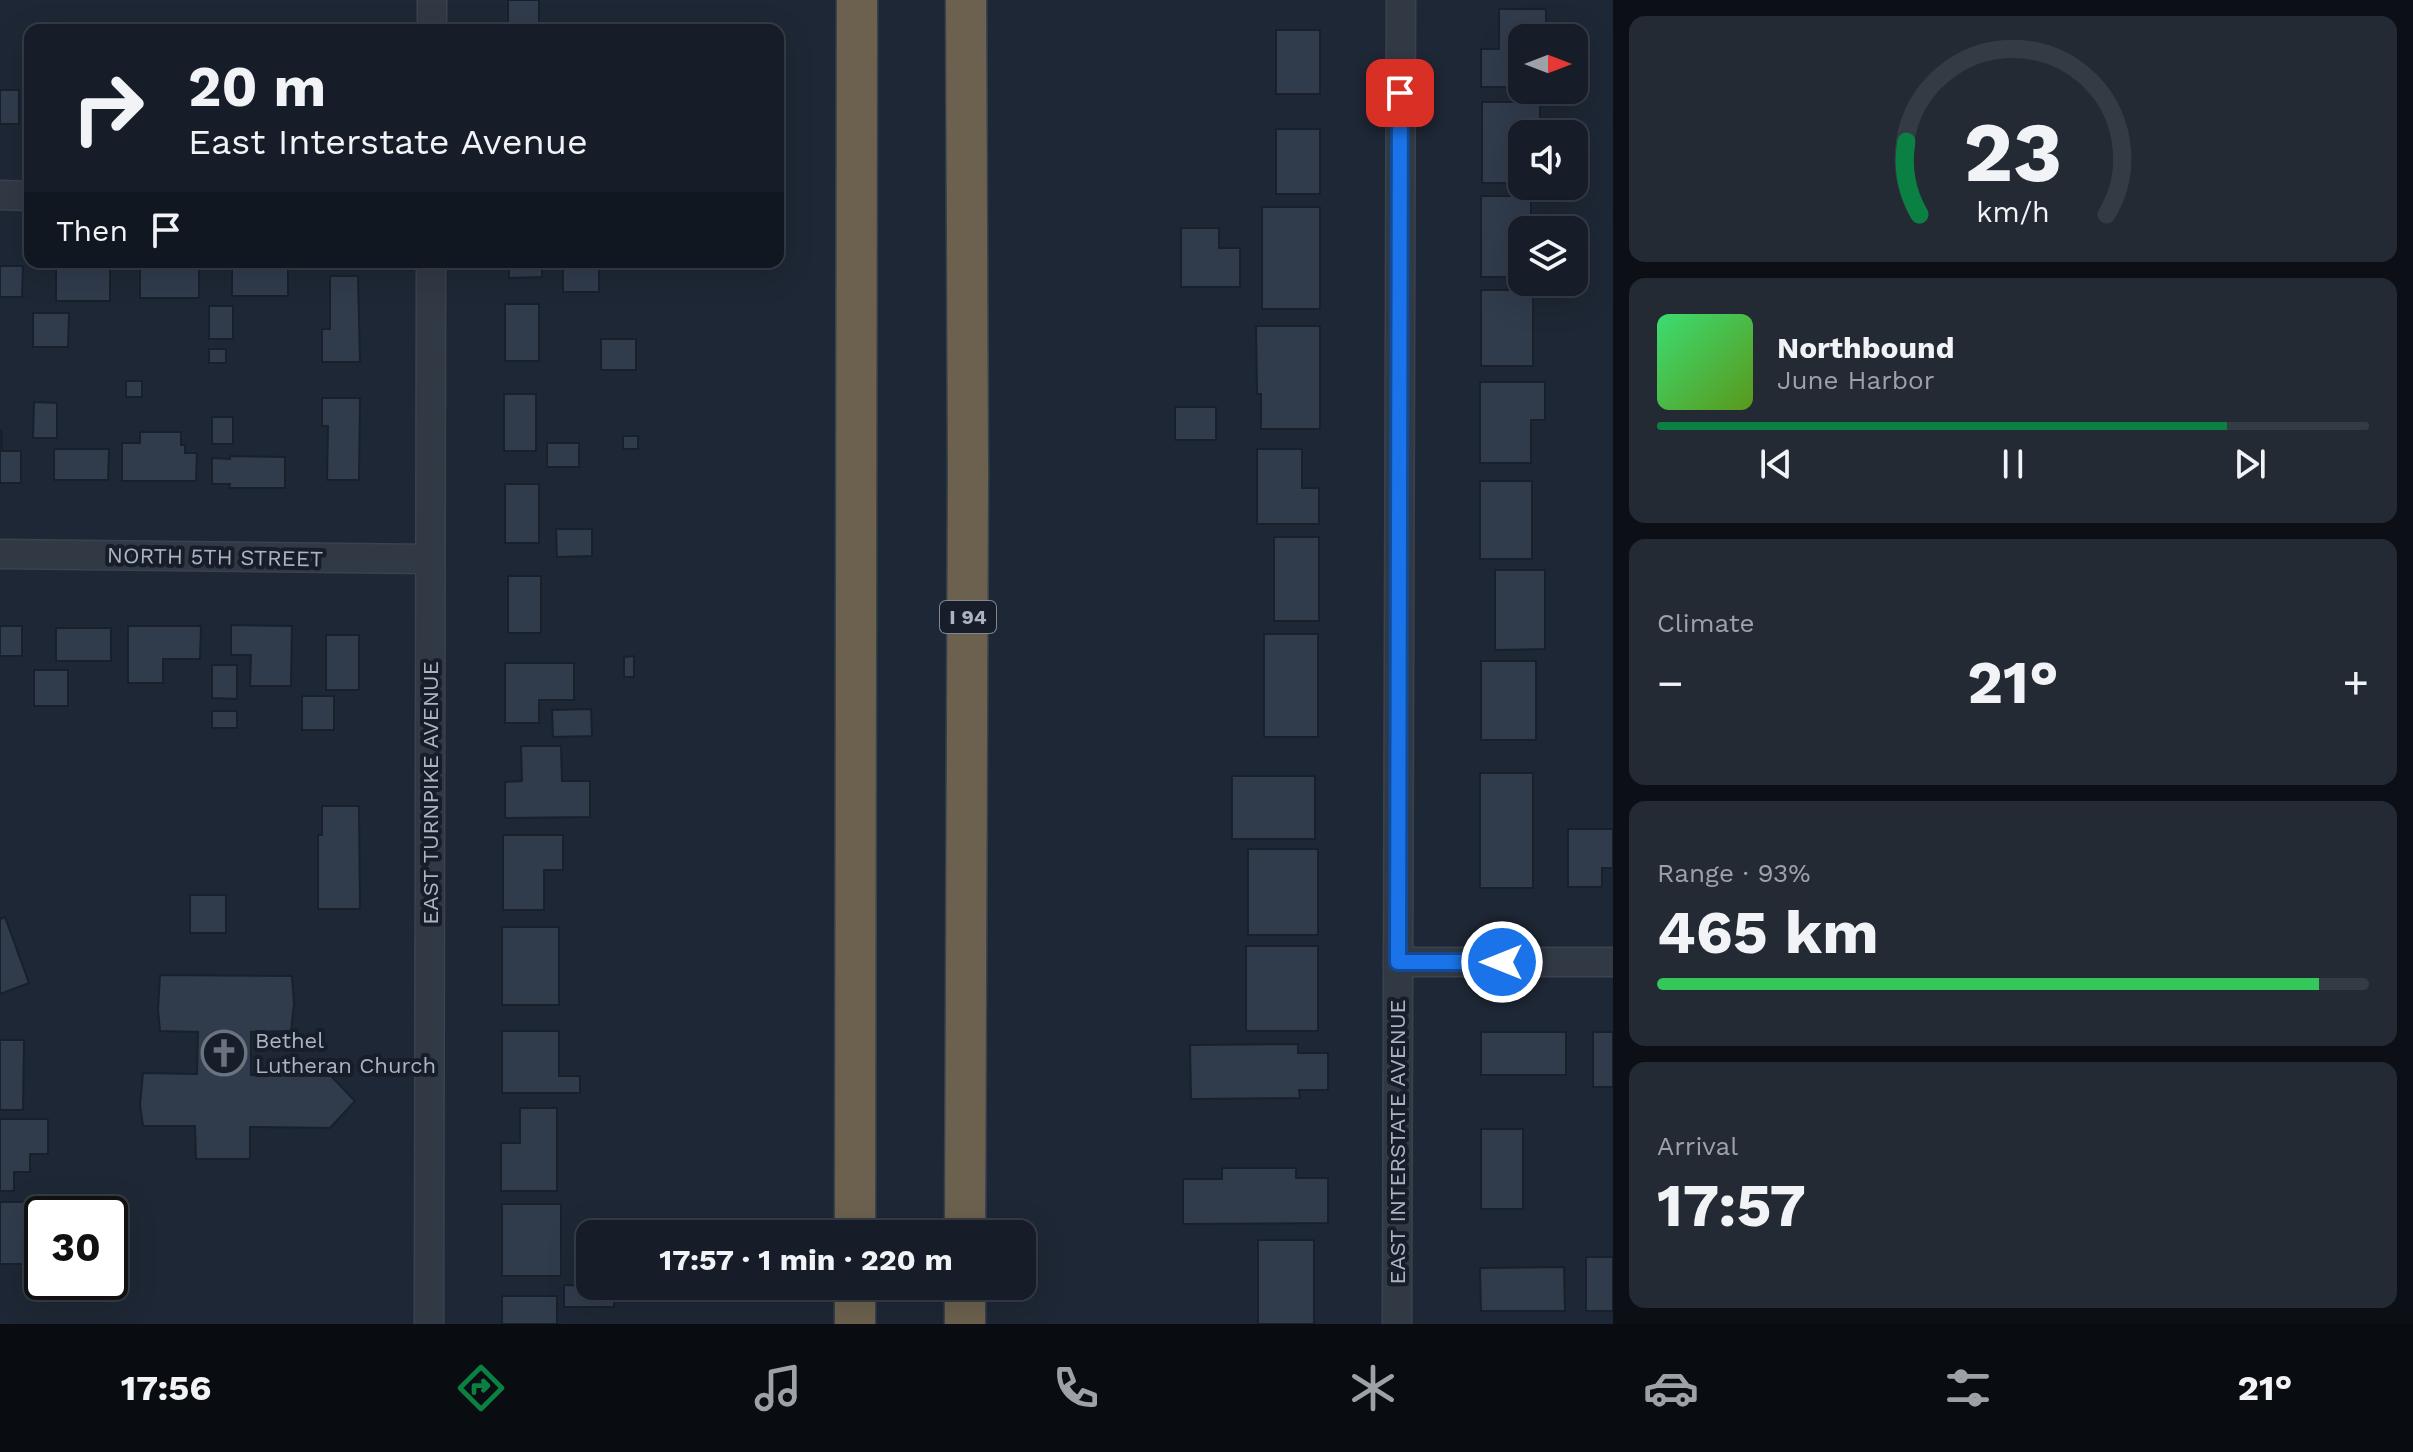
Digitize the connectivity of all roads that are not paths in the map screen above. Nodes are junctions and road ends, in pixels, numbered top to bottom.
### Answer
1 (432, 0) edge
2 (857, 0) edge
3 (966, 0) edge
4 (1401, 0) edge
5 (432, 24) edge
6 (0, 195) edge
7 (24, 196) edge
8 (431, 268) edge
9 (0, 554) edge
10 (430, 559) junction
11 (1398, 962) junction
12 (1613, 962) edge
13 (855, 1220) edge
14 (965, 1220) edge
15 (855, 1300) edge
16 (965, 1300) edge
17 (429, 1324) edge
18 (855, 1324) edge
19 (965, 1324) edge
20 (1397, 1324) edge

1 - 5 street
2 - 13 highway
3 - 14 highway, I 94
4 - 11 street, EAST INTERSTATE AVENUE
6 - 7 street
8 - 10 street, EAST TURNPIKE AVENUE
9 - 10 street, NORTH 5TH STREET
10 - 17 street, EAST TURNPIKE AVENUE
11 - 12 street
11 - 20 street, EAST INTERSTATE AVENUE
15 - 18 highway
16 - 19 highway

